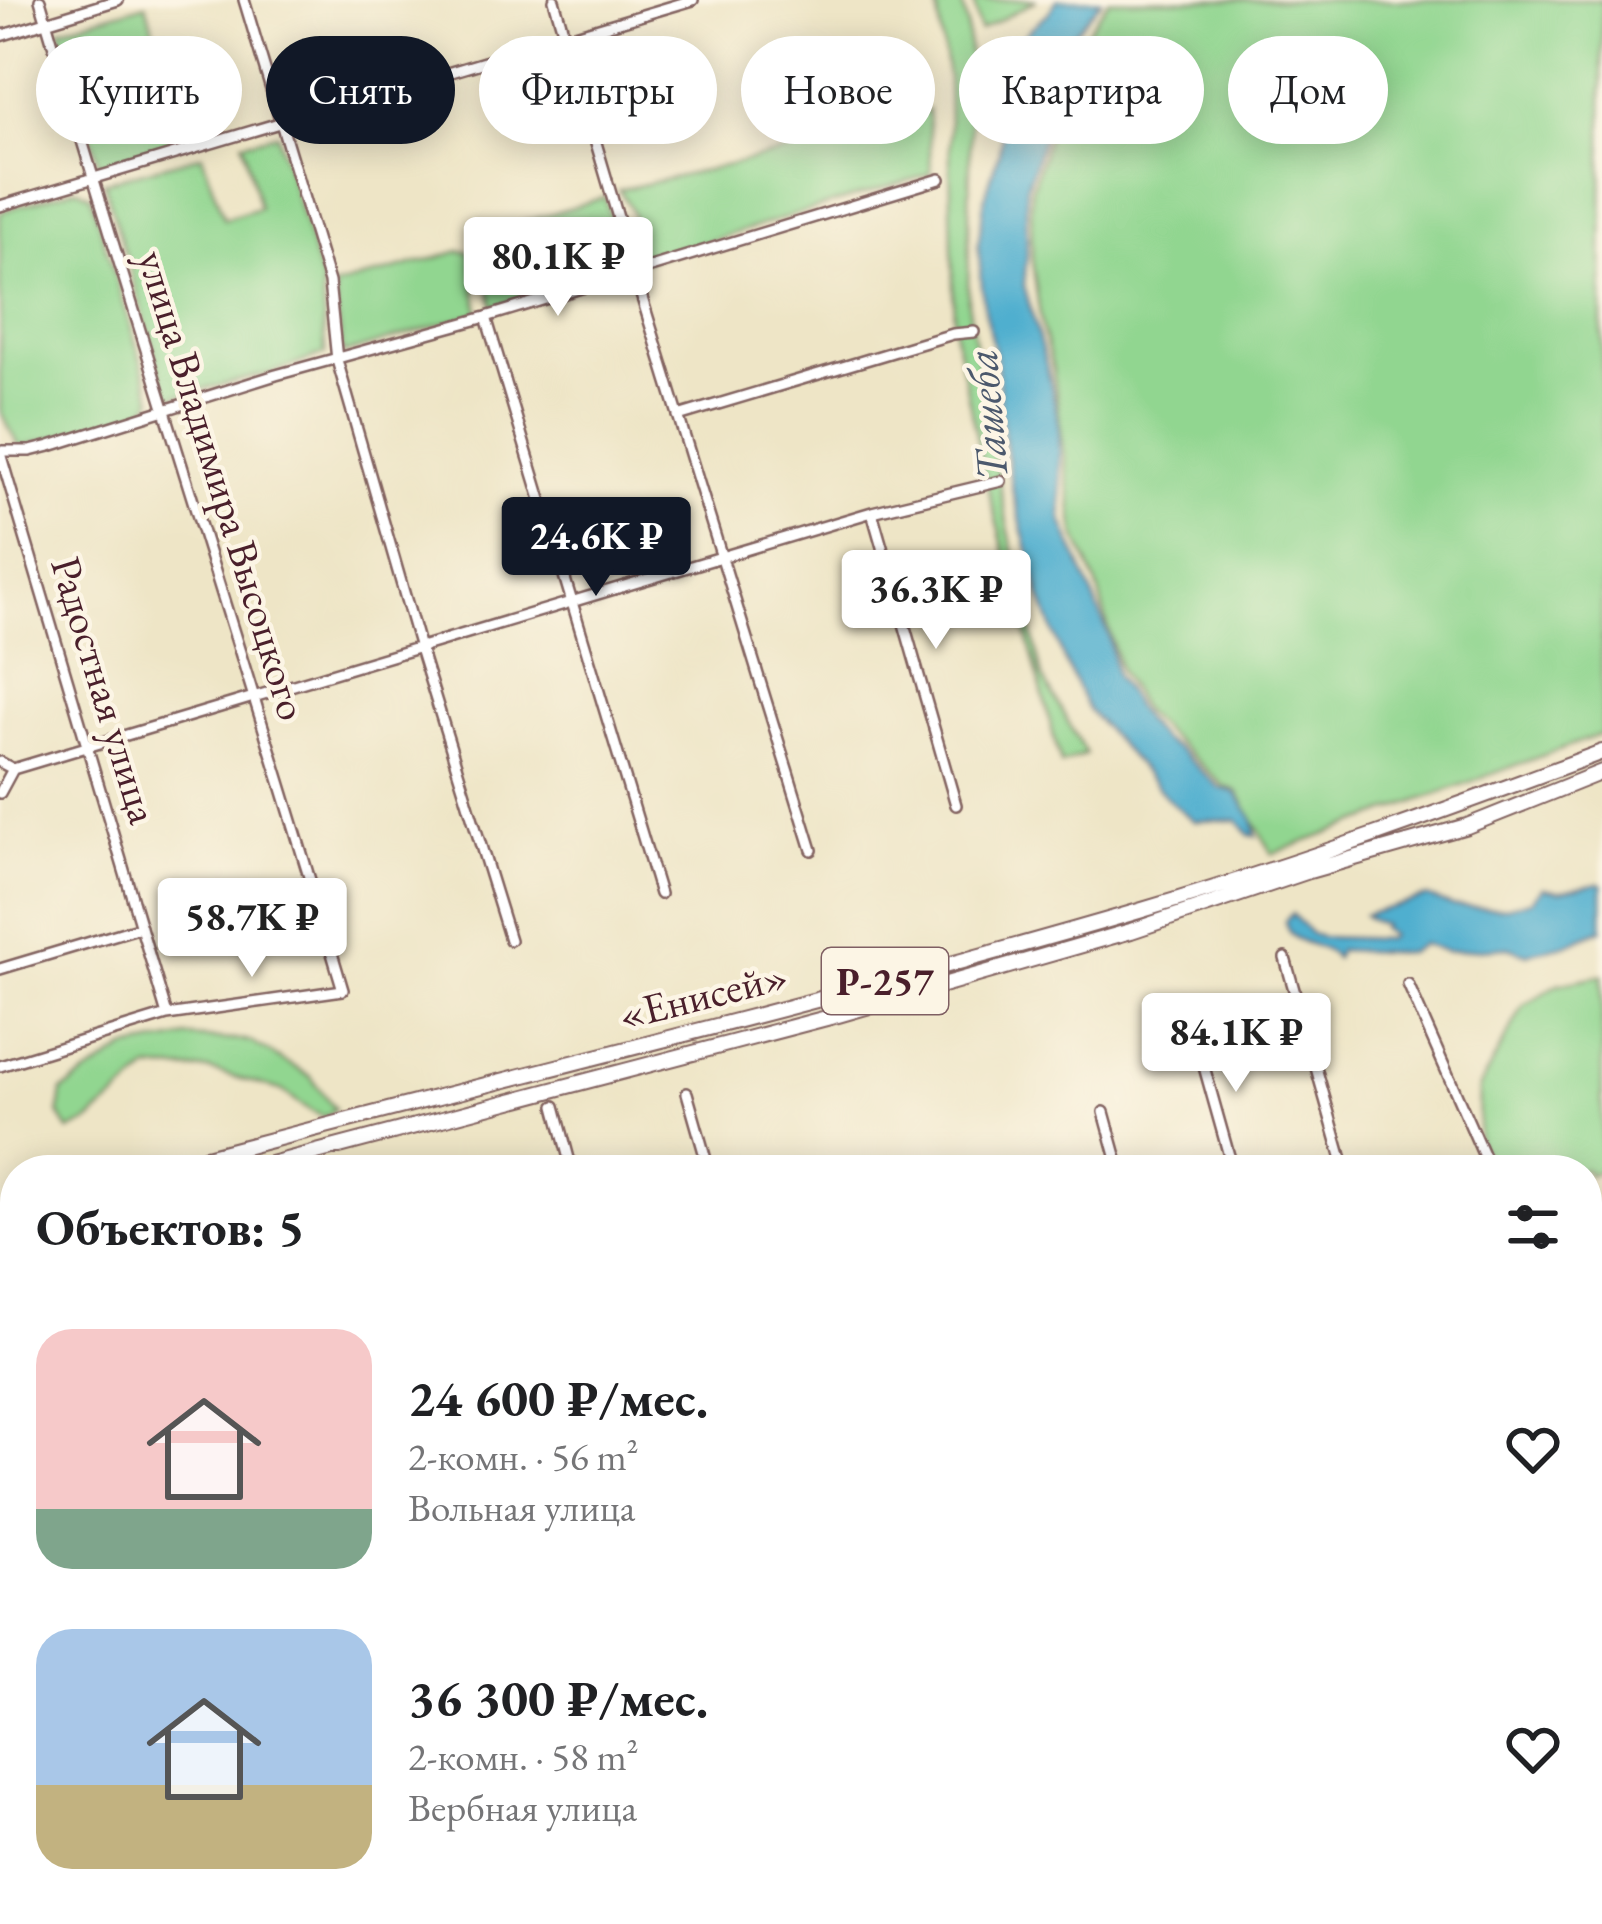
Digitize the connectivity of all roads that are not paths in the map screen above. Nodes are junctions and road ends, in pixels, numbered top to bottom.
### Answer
1 (40, 0) edge
2 (118, 0) edge
3 (244, 0) edge
4 (554, 0) edge
5 (693, 0) edge
6 (46, 22) junction
7 (0, 36) edge
8 (565, 36) joint
9 (266, 70) edge
10 (266, 126) edge
11 (289, 144) edge
12 (597, 144) edge
13 (92, 178) junction
14 (940, 179) dead end
15 (0, 206) edge
16 (634, 272) junction
17 (486, 317) junction
18 (974, 332) dead end
19 (337, 360) junction
20 (164, 411) junction
21 (678, 416) junction
22 (0, 452) edge
23 (1001, 481) dead end
24 (872, 512) junction
25 (722, 558) junction
26 (574, 602) junction
27 (420, 648) junction
28 (255, 698) junction
29 (87, 747) junction
30 (1602, 752) edge
31 (0, 762) edge
32 (13, 769) junction
33 (1602, 772) edge
34 (0, 793) edge
35 (956, 805) dead end
36 (812, 850) dead end
37 (661, 894) dead end
38 (141, 927) junction
39 (510, 940) dead end
40 (1286, 958) dead end
41 (0, 969) edge
42 (1408, 984) dead end
43 (167, 1015) junction
44 (1194, 1031) dead end
45 (0, 1066) edge
46 (687, 1093) dead end
47 (555, 1106) dead end
48 (1104, 1112) dead end
49 (213, 1155) edge
50 (305, 1155) edge
51 (568, 1155) edge
52 (705, 1155) edge
53 (1116, 1155) edge
54 (1229, 1155) edge
55 (1341, 1155) edge
56 (1483, 1155) edge

1 - 6 street, улица Владимира Высоцкого
2 - 6 street
3 - 9 street
4 - 8 street
5 - 8 street
6 - 7 street
6 - 13 street, улица Владимира Высоцкого
10 - 13 street
11 - 19 street
12 - 16 street
13 - 15 street
13 - 20 street, улица Владимира Высоцкого
14 - 16 street
16 - 17 street
16 - 21 street
17 - 19 street
17 - 26 street
18 - 21 street
19 - 20 street
19 - 27 street
20 - 22 street
20 - 28 street, улица Владимира Высоцкого
21 - 25 street
22 - 29 street, Радостная улица
23 - 24 street
24 - 25 street
24 - 35 street
25 - 26 street
25 - 36 street
26 - 27 street
26 - 37 street
27 - 28 street
27 - 39 street
28 - 29 street
28 - 43 street, улица Владимира Высоцкого
29 - 32 street
29 - 38 street, Радостная улица
30 - 49 highway, «Енисей» / Р-257
31 - 32 street
32 - 34 street
33 - 50 highway, «Енисей» / Р-257
38 - 41 street
38 - 43 street, Радостная улица
40 - 55 street
42 - 56 street
43 - 45 street
44 - 54 street
46 - 52 street
47 - 51 street
48 - 53 street

